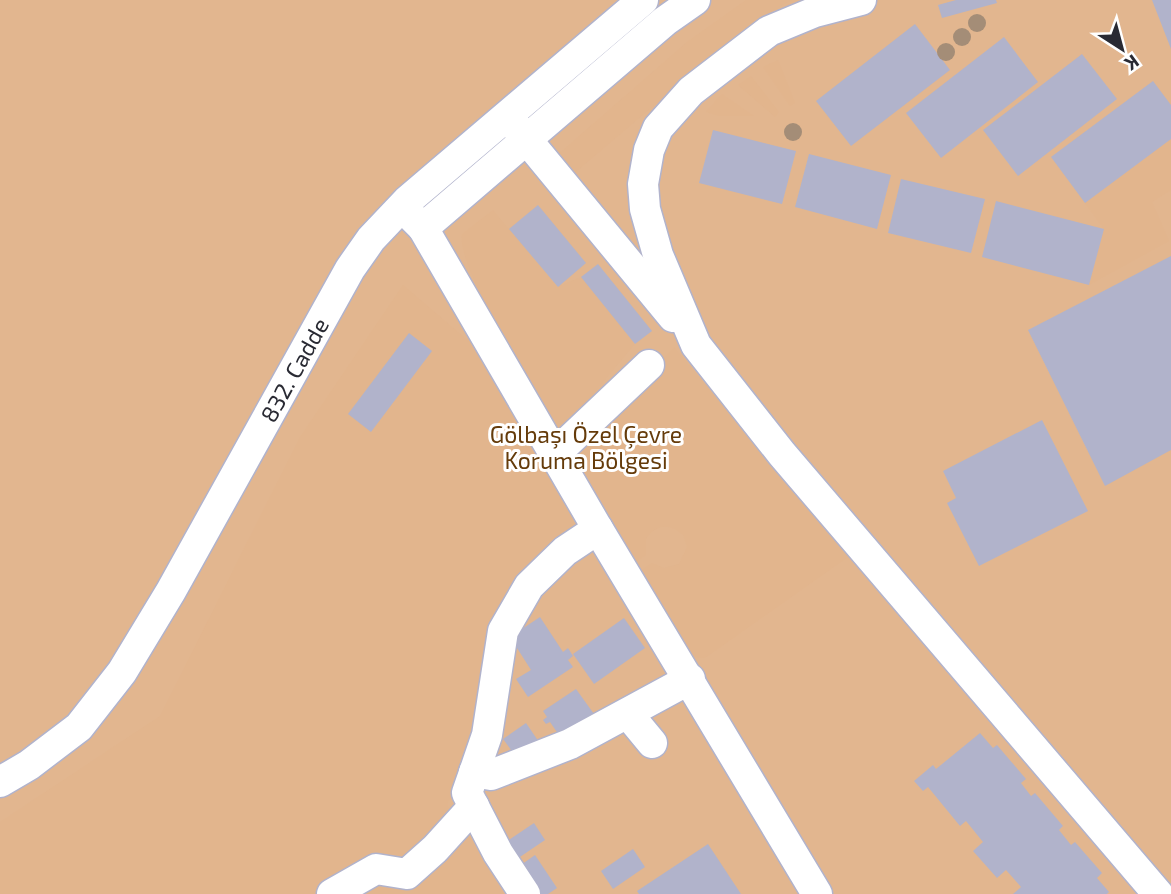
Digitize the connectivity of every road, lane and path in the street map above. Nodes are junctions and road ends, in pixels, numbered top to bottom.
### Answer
1 (643, 0) edge
2 (695, 0) edge
3 (861, 0) edge
4 (506, 114) junction
5 (526, 138) junction
6 (696, 345) junction
7 (649, 365) dead end
8 (555, 454) junction
9 (598, 529) junction
10 (690, 678) junction
11 (628, 714) junction
12 (652, 743) dead end
13 (474, 772) junction
14 (0, 782) edge
15 (474, 806) junction
16 (406, 884) edge
17 (332, 894) edge
18 (525, 894) edge
19 (817, 894) edge
20 (1158, 894) edge

1 - 4 street, 832. Cadde
2 - 5 street
3 - 6 street
4 - 5 street
4 - 14 street, 832. Cadde
5 - 6 street
5 - 8 street
6 - 20 street
7 - 8 street
8 - 9 street
9 - 10 street
9 - 13 street
10 - 11 street
10 - 19 street
11 - 12 street
11 - 13 street
13 - 15 street
15 - 16 street
15 - 18 street
16 - 17 street

